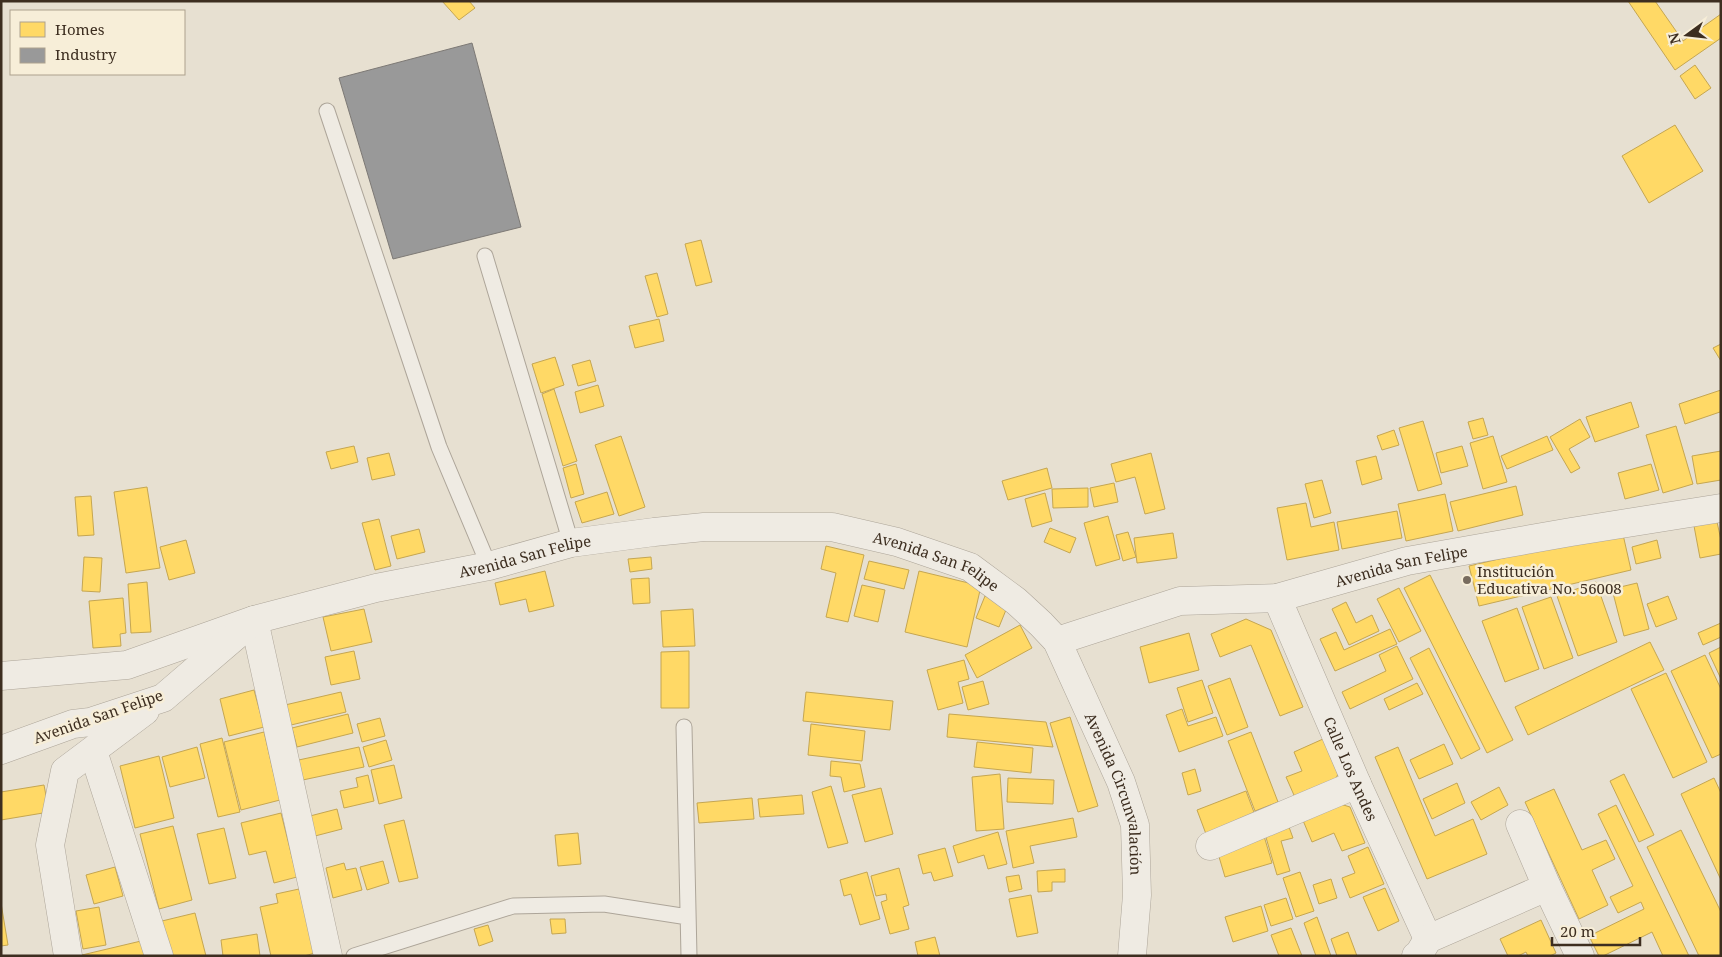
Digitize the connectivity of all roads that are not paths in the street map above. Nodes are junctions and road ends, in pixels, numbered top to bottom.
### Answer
1 (327, 111) dead end
2 (485, 256) dead end
3 (1721, 508) edge
4 (571, 543) junction
5 (489, 566) junction
6 (1277, 598) junction
7 (254, 620) junction
8 (1057, 641) junction
9 (1, 676) edge
10 (163, 698) junction
11 (684, 727) dead end
12 (1, 750) edge
13 (94, 751) junction
14 (1357, 784) junction
15 (1520, 824) dead end
16 (1210, 846) dead end
17 (1547, 887) junction
18 (688, 917) junction
19 (1422, 947) edge
20 (68, 956) edge
21 (159, 956) edge
22 (328, 956) edge
23 (354, 956) edge
24 (689, 956) edge
25 (1132, 956) edge
26 (1580, 956) edge

1 - 5 lane
2 - 4 lane
3 - 6 street, Avenida San Felipe
4 - 5 street, Avenida San Felipe
4 - 8 street, Avenida San Felipe
5 - 7 street, Avenida San Felipe
6 - 8 street, Avenida San Felipe
6 - 14 street, Calle Los Andes
7 - 9 street
7 - 10 street, Avenida San Felipe
7 - 22 street
8 - 25 street, Avenida Circunvalación
10 - 12 street, Avenida San Felipe
10 - 13 street
11 - 18 lane
13 - 20 street
13 - 21 street
14 - 16 street
14 - 19 street, Calle Los Andes
15 - 17 street
17 - 19 street
17 - 26 street
18 - 23 lane
18 - 24 lane

